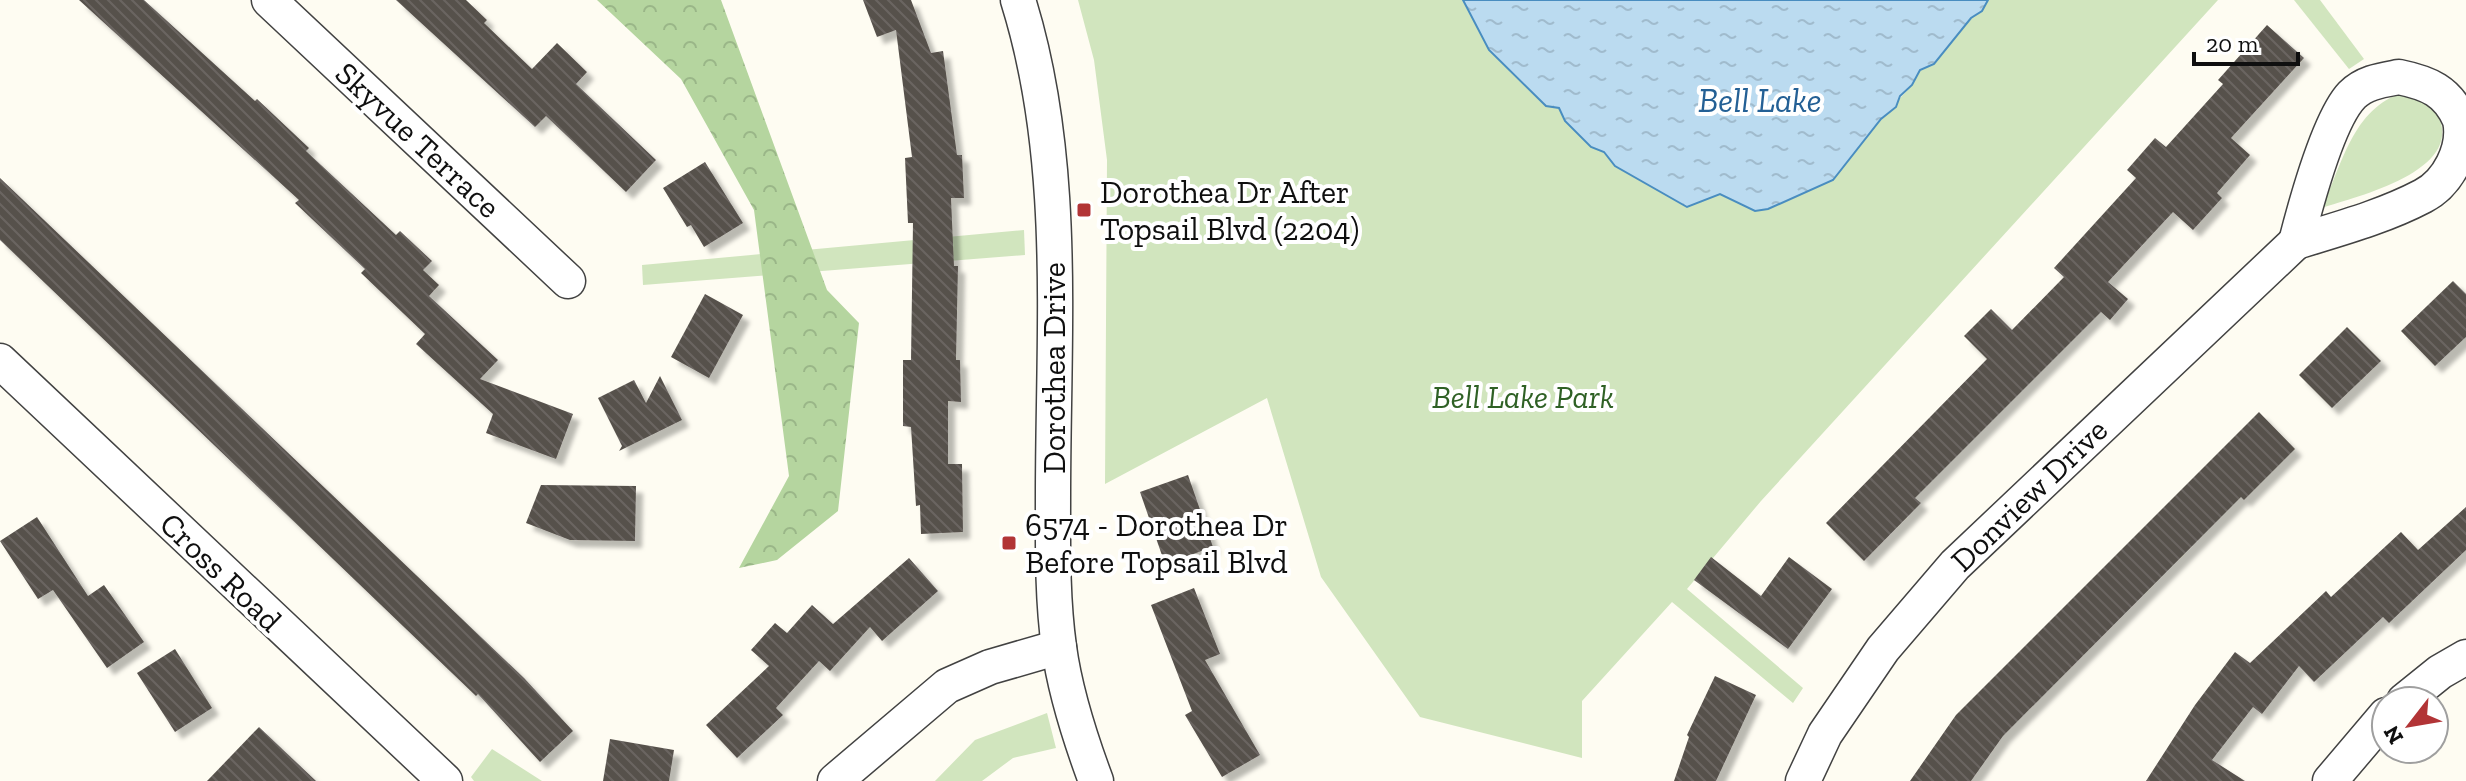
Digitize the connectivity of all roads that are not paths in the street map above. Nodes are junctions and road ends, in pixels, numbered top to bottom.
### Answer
1 (269, 0) edge
2 (1018, 0) edge
3 (2296, 242) junction
4 (568, 281) dead end
5 (0, 361) edge
6 (1059, 647) junction
7 (2466, 657) edge
8 (2424, 685) edge
9 (2370, 734) edge
10 (445, 781) edge
11 (835, 781) edge
12 (1096, 781) edge
13 (1803, 781) edge
14 (2330, 781) edge

1 - 4 street, Skyvue Terrace
2 - 6 street, Dorothea Drive
3 - 3 street, Donview Drive
3 - 13 street, Donview Drive
5 - 10 street, Cross Road
6 - 11 street
6 - 12 street, Dorothea Drive
7 - 8 street
9 - 14 street

